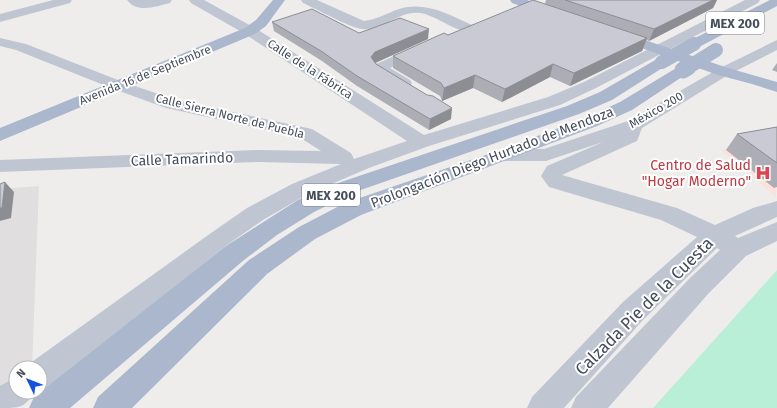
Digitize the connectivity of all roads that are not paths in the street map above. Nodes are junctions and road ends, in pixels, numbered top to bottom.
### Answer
1 (66, 0) edge
2 (133, 0) edge
3 (166, 0) edge
4 (195, 0) edge
5 (279, 0) edge
6 (307, 0) edge
7 (516, 0) edge
8 (536, 0) edge
9 (754, 0) edge
10 (777, 1) edge
11 (0, 18) edge
12 (608, 28) edge
13 (250, 31) junction
14 (453, 34) edge
15 (0, 42) edge
16 (432, 43) edge
17 (729, 43) dead end
18 (777, 44) edge
19 (663, 52) junction
20 (727, 70) junction
21 (117, 85) junction
22 (777, 87) edge
23 (414, 89) edge
24 (634, 125) junction
25 (0, 135) edge
26 (422, 142) junction
27 (504, 155) junction
28 (353, 160) junction
29 (0, 166) edge
30 (777, 209) edge
31 (777, 231) edge
32 (714, 236) junction
33 (737, 249) junction
34 (48, 369) edge
35 (8, 400) edge
36 (0, 406) edge
37 (45, 408) edge
38 (109, 408) edge
39 (543, 408) edge
40 (587, 408) edge

1 - 11 street
2 - 3 street
4 - 13 street, Calle de la Fábrica
5 - 13 main road, Avenida 16 de Septiembre
6 - 14 street
7 - 8 main road
9 - 19 street
10 - 19 main road, Prolongación Diego Hurtado de Mendoza / MEX 200, bridge
12 - 19 main road
13 - 21 main road, Avenida 16 de Septiembre
13 - 26 street, Calle de la Fábrica
15 - 21 street, Calle Sierra Norte de Puebla
16 - 23 street
17 - 27 main road, Prolongación Diego Hurtado de Mendoza / MEX 200, bridge
18 - 20 street, México 200
19 - 20 main road
19 - 26 street
19 - 37 main road, Prolongación Diego Hurtado de Mendoza / MEX 200
20 - 22 main road
20 - 24 street, México 200
21 - 25 main road, Avenida 16 de Septiembre
21 - 28 street, Calle Sierra Norte de Puebla
24 - 27 street, México 200
24 - 32 street
26 - 28 street
27 - 38 main road, Prolongación Diego Hurtado de Mendoza / MEX 200
28 - 29 street, Calle Tamarindo
28 - 34 street
30 - 32 street, Calzada Pie de la Cuesta
31 - 33 street, Calzada Pie de la Cuesta
32 - 33 street
32 - 39 street, Calzada Pie de la Cuesta
33 - 40 street, Calzada Pie de la Cuesta
35 - 36 street

